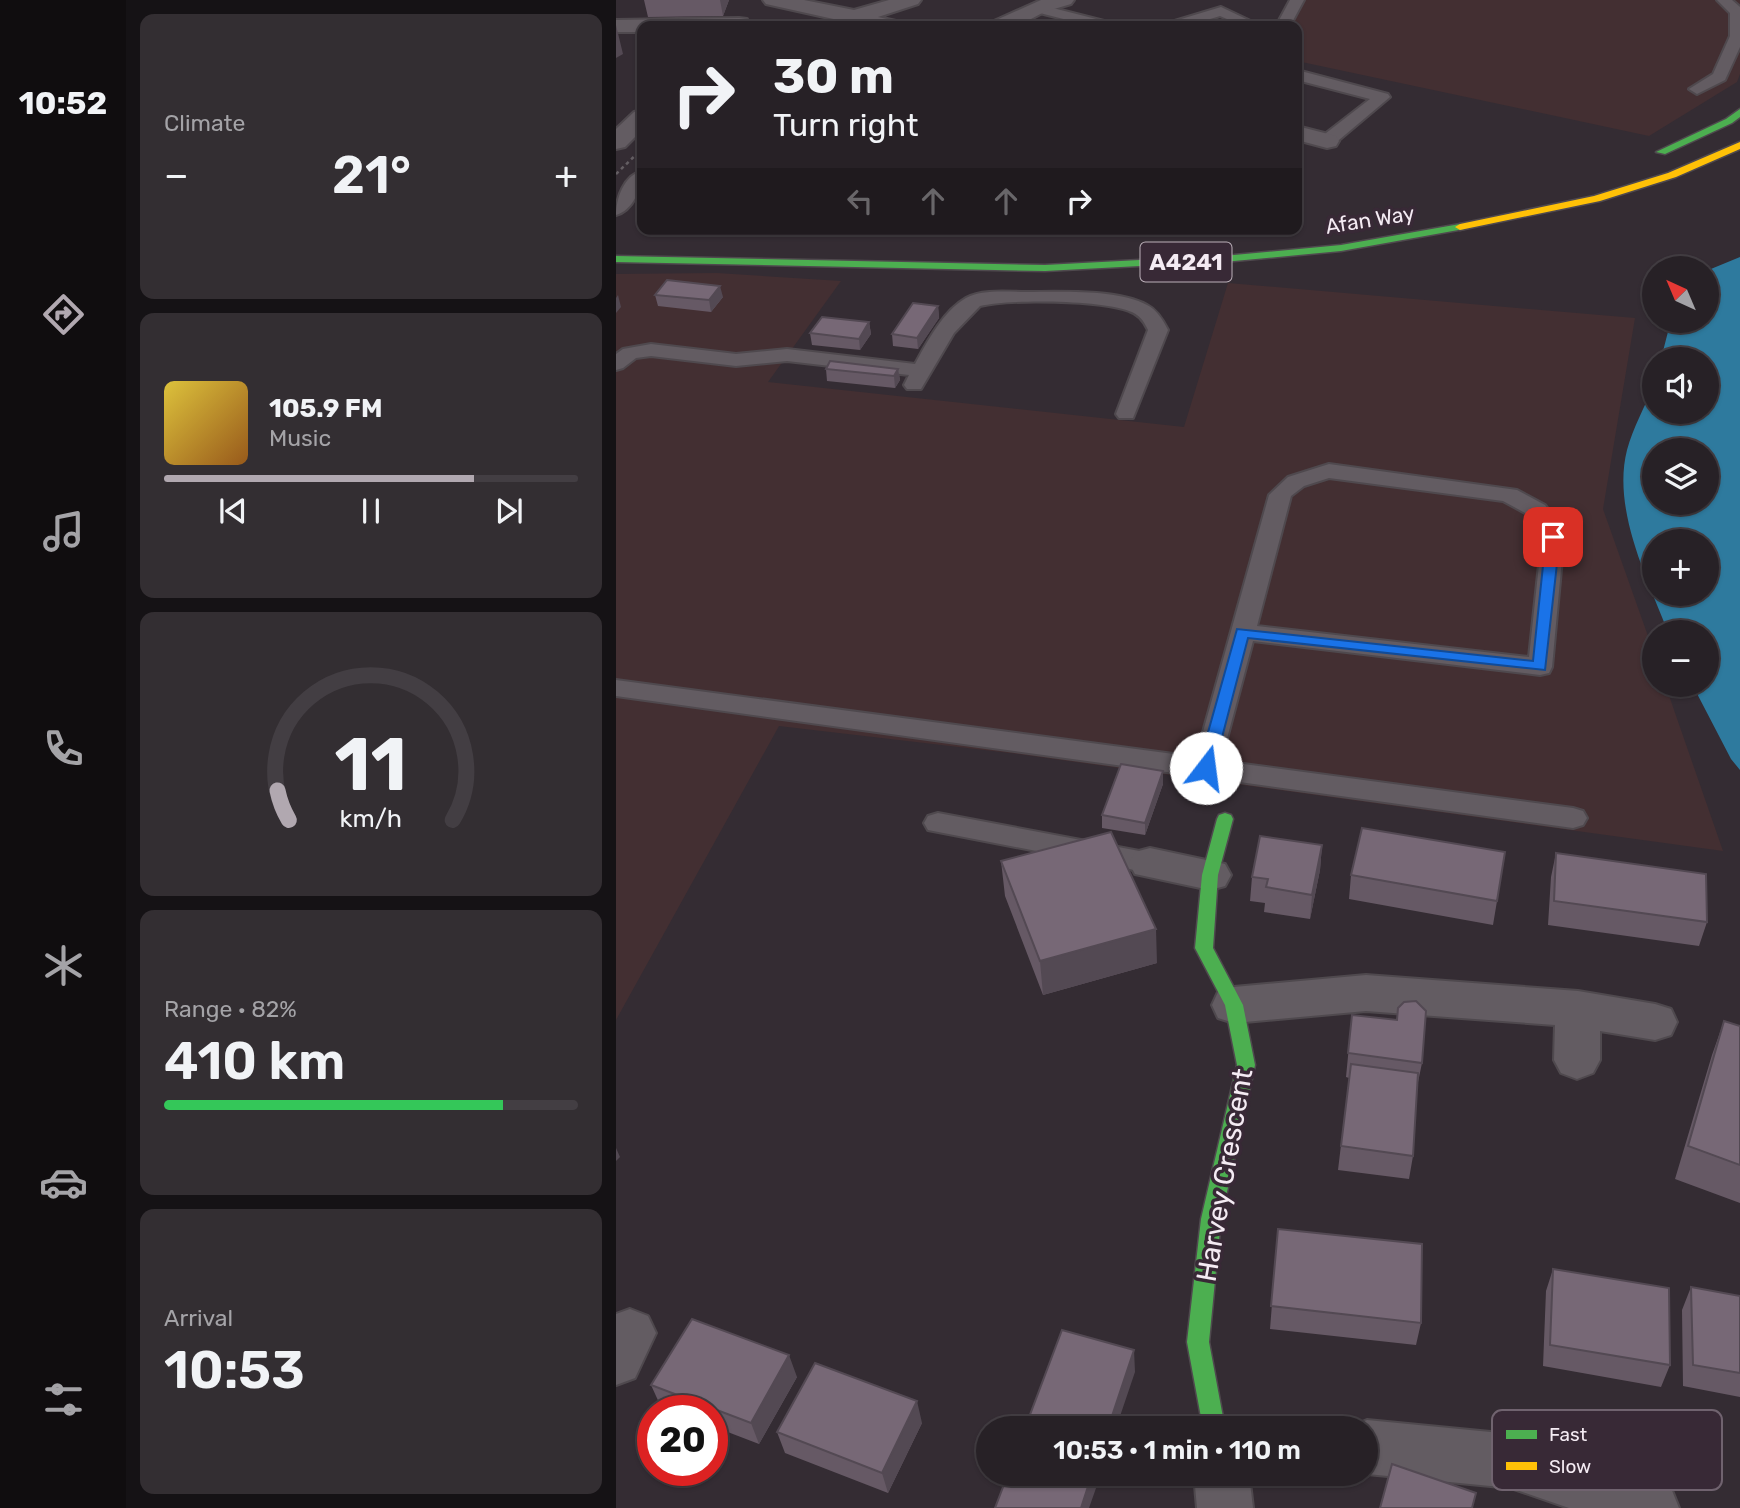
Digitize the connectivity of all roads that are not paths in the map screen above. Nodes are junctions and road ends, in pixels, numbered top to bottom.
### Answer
1 (764, 0) edge
2 (773, 0) edge
3 (911, 0) edge
4 (1064, 0) edge
5 (1297, 0) edge
6 (1724, 0) edge
7 (1037, 8) junction
8 (855, 17) junction
9 (742, 21) edge
10 (870, 21) edge
11 (1012, 21) edge
12 (1088, 21) edge
13 (1189, 21) edge
14 (1243, 21) edge
15 (1286, 21) edge
16 (616, 26) edge
17 (637, 26) edge
18 (1302, 76) edge
19 (1697, 89) dead end
20 (1740, 112) edge
21 (637, 122) edge
22 (1302, 134) edge
23 (1327, 141) junction
24 (616, 142) edge
25 (1302, 144) edge
26 (1740, 145) edge
27 (1640, 160) dead end
28 (637, 183) edge
29 (616, 210) edge
30 (616, 259) edge
31 (616, 364) edge
32 (1126, 414) dead end
33 (1242, 632) junction
34 (616, 688) edge
35 (1206, 768) junction
36 (1573, 818) dead end
37 (1225, 819) dead end
38 (938, 823) dead end
39 (1150, 863) joint
40 (1210, 875) junction
41 (1234, 1005) junction
42 (1578, 1009) junction
43 (1655, 1023) dead end
44 (1577, 1060) dead end
45 (1213, 1416) edge
46 (1378, 1448) edge
47 (1492, 1459) edge
48 (1597, 1490) edge
49 (1651, 1508) edge

1 - 9 street
2 - 8 street
3 - 8 street
4 - 7 street
5 - 15 lane
6 - 19 lane
7 - 11 street
7 - 12 lane
8 - 10 street
13 - 14 lane
16 - 17 street
18 - 23 lane
20 - 27 main road
21 - 24 street
22 - 23 street
23 - 25 street
26 - 30 main road, Afan Way / A4241
28 - 29 lane
31 - 32 lane
33 - 33 lane
33 - 35 lane
34 - 35 lane
35 - 36 lane
37 - 40 main road, Harvey Crescent
38 - 39 lane
39 - 40 street
40 - 41 main road, Harvey Crescent
41 - 42 street
41 - 45 main road, Harvey Crescent
42 - 43 street
42 - 44 street
46 - 47 street
48 - 49 street

